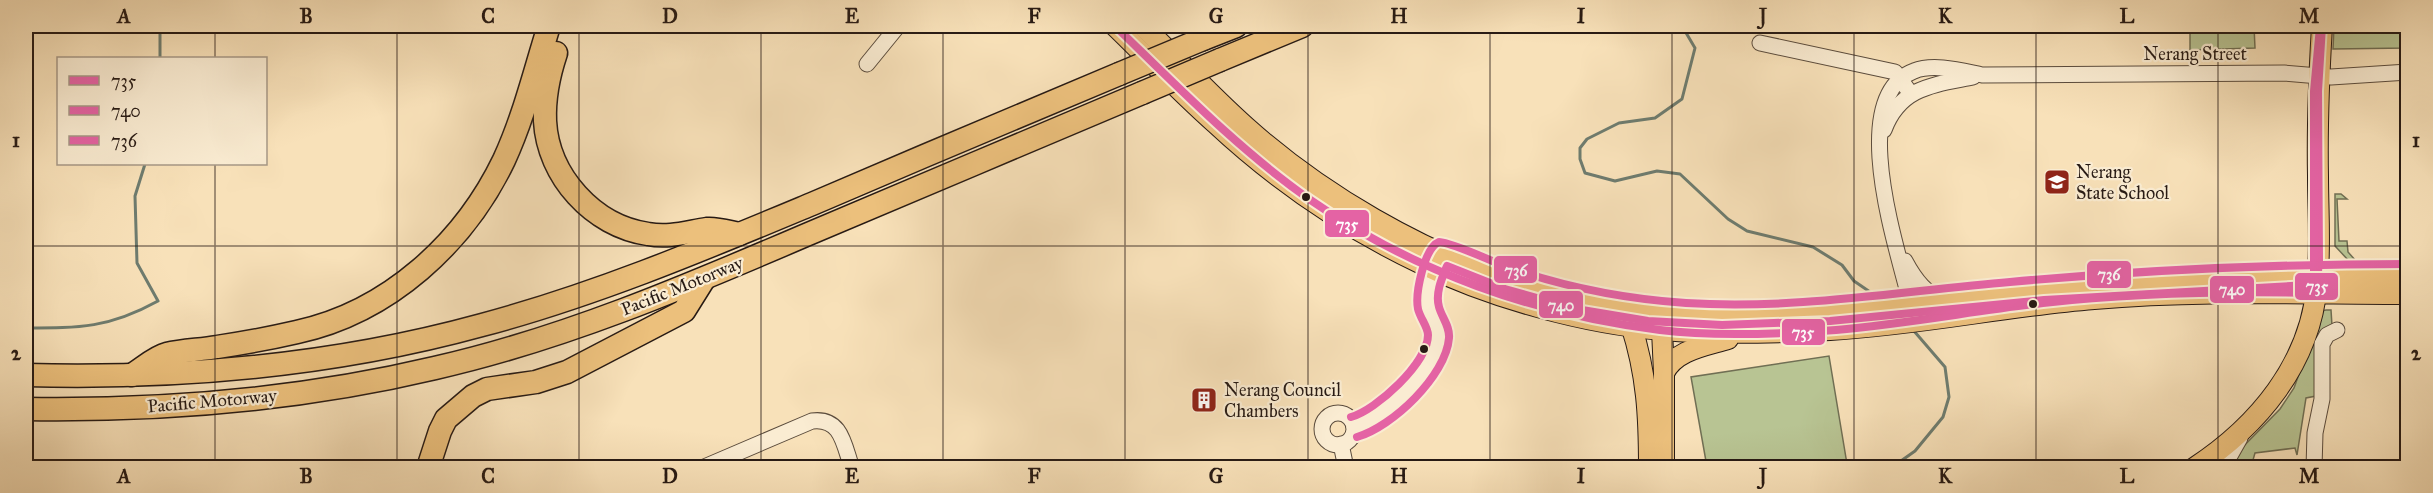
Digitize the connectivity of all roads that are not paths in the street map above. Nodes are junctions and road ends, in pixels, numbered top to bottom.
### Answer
1 (549, 26) edge
2 (564, 26) edge
3 (898, 26) edge
4 (1115, 26) edge
5 (1143, 26) edge
6 (1236, 26) edge
7 (1302, 26) edge
8 (2310, 26) edge
9 (2322, 26) edge
10 (1760, 43) dead end
11 (867, 64) dead end
12 (2408, 72) edge
13 (1982, 75) junction
14 (2312, 76) junction
15 (1901, 78) junction
16 (1911, 93) junction
17 (1881, 151) junction
18 (740, 234) junction
19 (1896, 242) junction
20 (1438, 261) junction
21 (2408, 274) edge
22 (704, 279) junction
23 (2310, 284) junction
24 (2408, 294) edge
25 (1942, 298) junction
26 (1912, 301) junction
27 (1975, 313) junction
28 (1632, 317) junction
29 (1662, 330) junction
30 (2337, 330) dead end
31 (1745, 333) junction
32 (1664, 373) junction
33 (26, 375) edge
34 (130, 376) junction
35 (26, 408) edge
36 (1354, 427) junction
37 (2246, 428) junction
38 (1341, 444) junction
39 (1666, 462) edge
40 (428, 468) edge
41 (702, 468) edge
42 (852, 468) edge
43 (1346, 468) edge
44 (1649, 468) edge
45 (2194, 468) edge
46 (2223, 468) edge
47 (2314, 468) edge

1 - 34 highway
2 - 18 highway
3 - 11 street
4 - 20 main road
5 - 20 main road
6 - 18 highway, Pacific Motorway, bridge
7 - 22 highway, Pacific Motorway, bridge
8 - 14 main road
9 - 14 main road
10 - 15 street
12 - 14 street, Nerang Street
13 - 14 street, Nerang Street
13 - 15 street, Nerang Street
13 - 16 street, Nerang Street
14 - 23 main road
15 - 16 street
15 - 17 street
16 - 17 street
17 - 19 street
18 - 34 highway, Pacific Motorway
19 - 25 street
19 - 26 street
20 - 28 main road
20 - 36 street
21 - 23 main road
22 - 35 highway, Pacific Motorway
22 - 40 highway
23 - 24 main road
23 - 25 main road
23 - 27 main road
23 - 37 main road
25 - 26 main road
26 - 27 main road
26 - 28 main road
27 - 31 main road
28 - 29 main road
28 - 44 main road
29 - 31 main road
29 - 32 main road
30 - 47 street
31 - 32 main road
32 - 39 main road
33 - 34 highway, Pacific Motorway
36 - 38 street
36 - 38 street
37 - 45 main road
37 - 46 street
38 - 43 street
41 - 42 street

